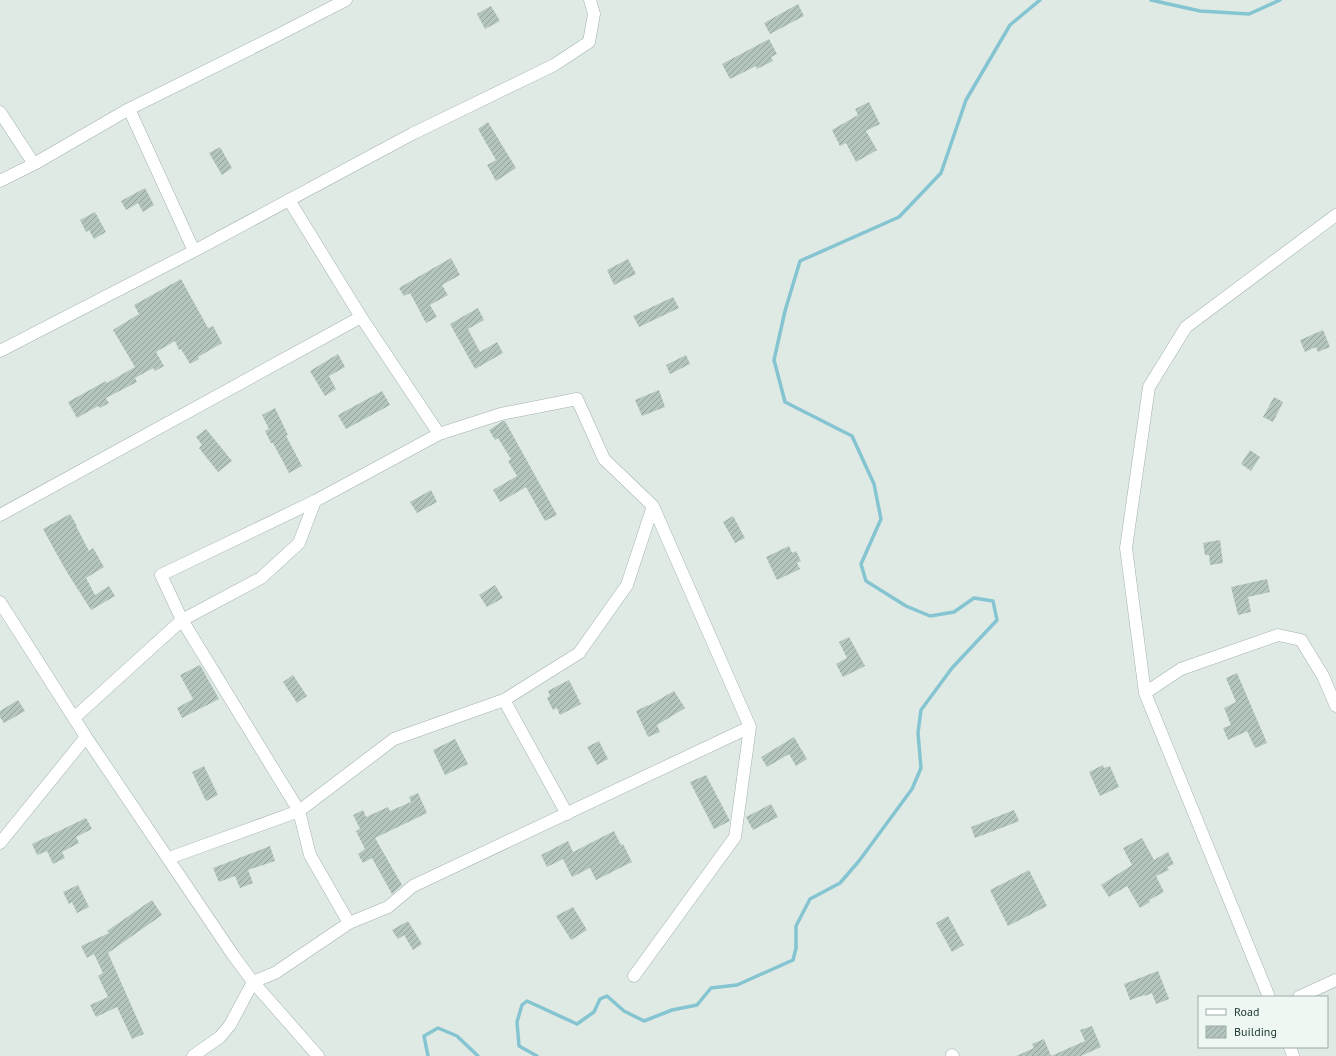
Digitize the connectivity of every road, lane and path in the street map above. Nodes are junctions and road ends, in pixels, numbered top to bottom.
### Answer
1 (346, 0) edge
2 (590, 0) edge
3 (129, 108) junction
4 (0, 112) edge
5 (34, 164) junction
6 (0, 181) edge
7 (289, 200) junction
8 (1336, 215) edge
9 (194, 251) junction
10 (361, 317) junction
11 (0, 351) edge
12 (439, 434) junction
13 (315, 501) junction
14 (653, 506) junction
15 (0, 515) edge
16 (0, 602) edge
17 (182, 620) junction
18 (1145, 693) junction
19 (504, 700) junction
20 (1336, 706) edge
21 (74, 718) junction
22 (750, 726) junction
23 (86, 737) junction
24 (299, 811) junction
25 (567, 814) junction
26 (0, 844) edge
27 (169, 858) junction
28 (349, 923) junction
29 (634, 976) dead end
30 (1336, 980) edge
31 (253, 982) junction
32 (1269, 996) edge
33 (1301, 996) edge
34 (193, 1056) edge
35 (318, 1056) edge

1 - 3 street
2 - 7 street
3 - 5 street
3 - 9 street
4 - 5 street
5 - 6 street
7 - 9 street
7 - 10 street
8 - 18 street
9 - 11 street
10 - 12 street
10 - 15 street
12 - 13 street
12 - 14 street
13 - 17 street
13 - 17 street
14 - 19 street
14 - 22 street
16 - 21 street
17 - 21 street
17 - 24 street
18 - 20 street
18 - 32 street
19 - 24 street
19 - 25 street
21 - 23 street
22 - 25 street
22 - 29 street
23 - 26 street
23 - 27 street
24 - 27 street
24 - 28 street
25 - 28 street
27 - 31 street
28 - 31 street
30 - 33 street
31 - 34 street
31 - 35 street

